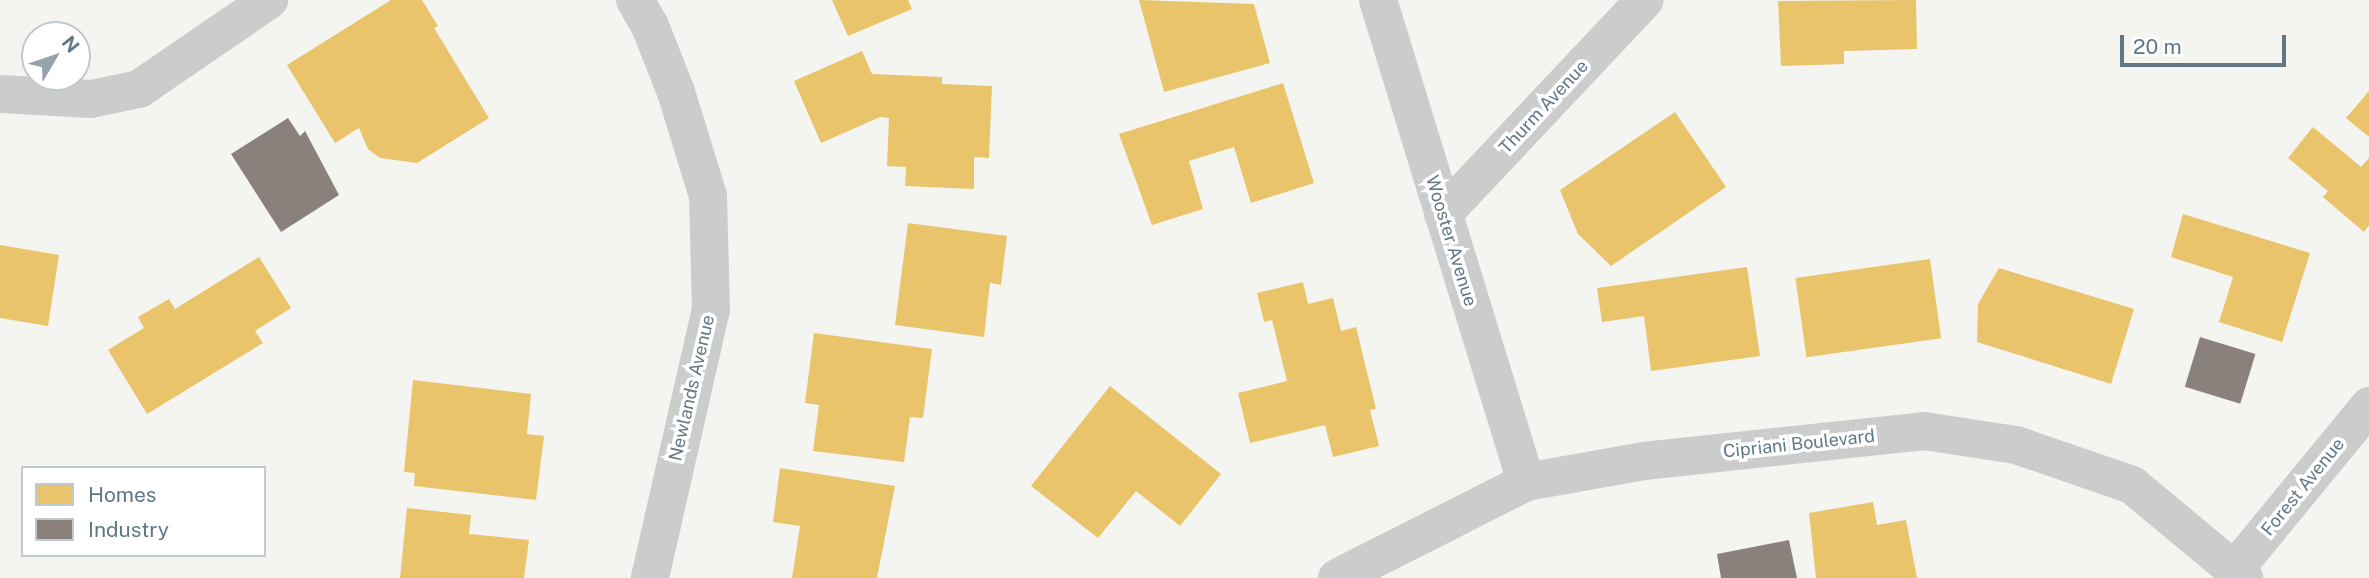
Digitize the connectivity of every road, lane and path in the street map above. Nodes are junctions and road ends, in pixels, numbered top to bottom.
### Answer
1 (269, 0) edge
2 (635, 0) edge
3 (1378, 0) edge
4 (1645, 0) edge
5 (0, 94) edge
6 (1443, 214) junction
7 (2369, 406) edge
8 (1526, 482) junction
9 (2240, 573) edge
10 (650, 578) edge
11 (1337, 578) edge

1 - 5 street
2 - 10 street, Newlands Avenue
3 - 6 street, Wooster Avenue
4 - 6 street, Thurm Avenue
6 - 8 street, Wooster Avenue
7 - 9 street, Forest Avenue
8 - 9 street, Cipriani Boulevard
8 - 11 street, Cipriani Boulevard

